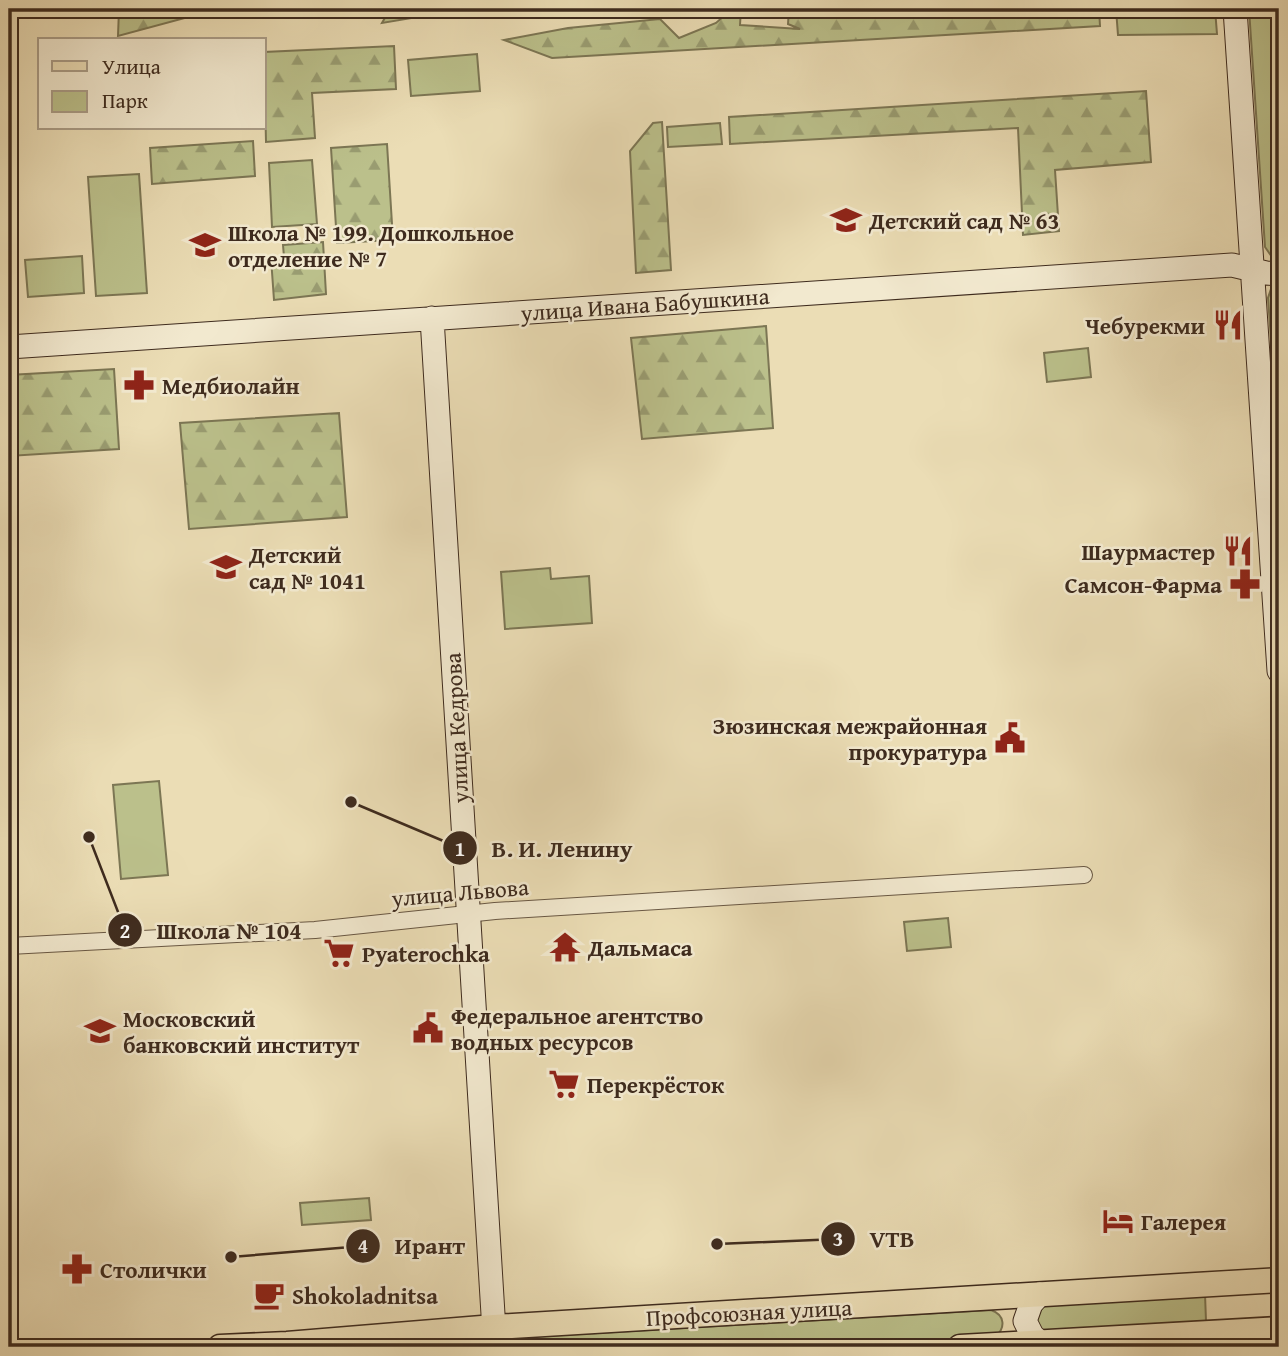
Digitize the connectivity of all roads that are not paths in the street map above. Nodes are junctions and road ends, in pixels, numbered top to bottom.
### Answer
1 (1234, 9) edge
2 (1253, 270) junction
3 (1279, 274) edge
4 (432, 318) junction
5 (9, 347) edge
6 (1279, 671) edge
7 (1084, 875) dead end
8 (467, 914) junction
9 (9, 946) edge
10 (1279, 1280) edge
11 (1040, 1294) junction
12 (998, 1297) junction
13 (1279, 1329) edge
14 (494, 1337) edge
15 (1041, 1344) junction
16 (1004, 1346) edge
17 (220, 1347) edge
18 (960, 1347) edge

1 - 2 street
2 - 3 street, улица Ивана Бабушкина
2 - 4 street, улица Ивана Бабушкина
2 - 6 street
4 - 5 street, улица Ивана Бабушкина
4 - 8 street, улица Кедрова
7 - 8 street, улица Львова
8 - 9 street, улица Львова
8 - 14 street, улица Кедрова
10 - 11 main road, Профсоюзная улица
11 - 12 main road, Профсоюзная улица
11 - 15 street
12 - 14 main road, Профсоюзная улица
12 - 16 street
13 - 15 main road
14 - 17 main road, Профсоюзная улица
15 - 16 main road
16 - 18 main road

